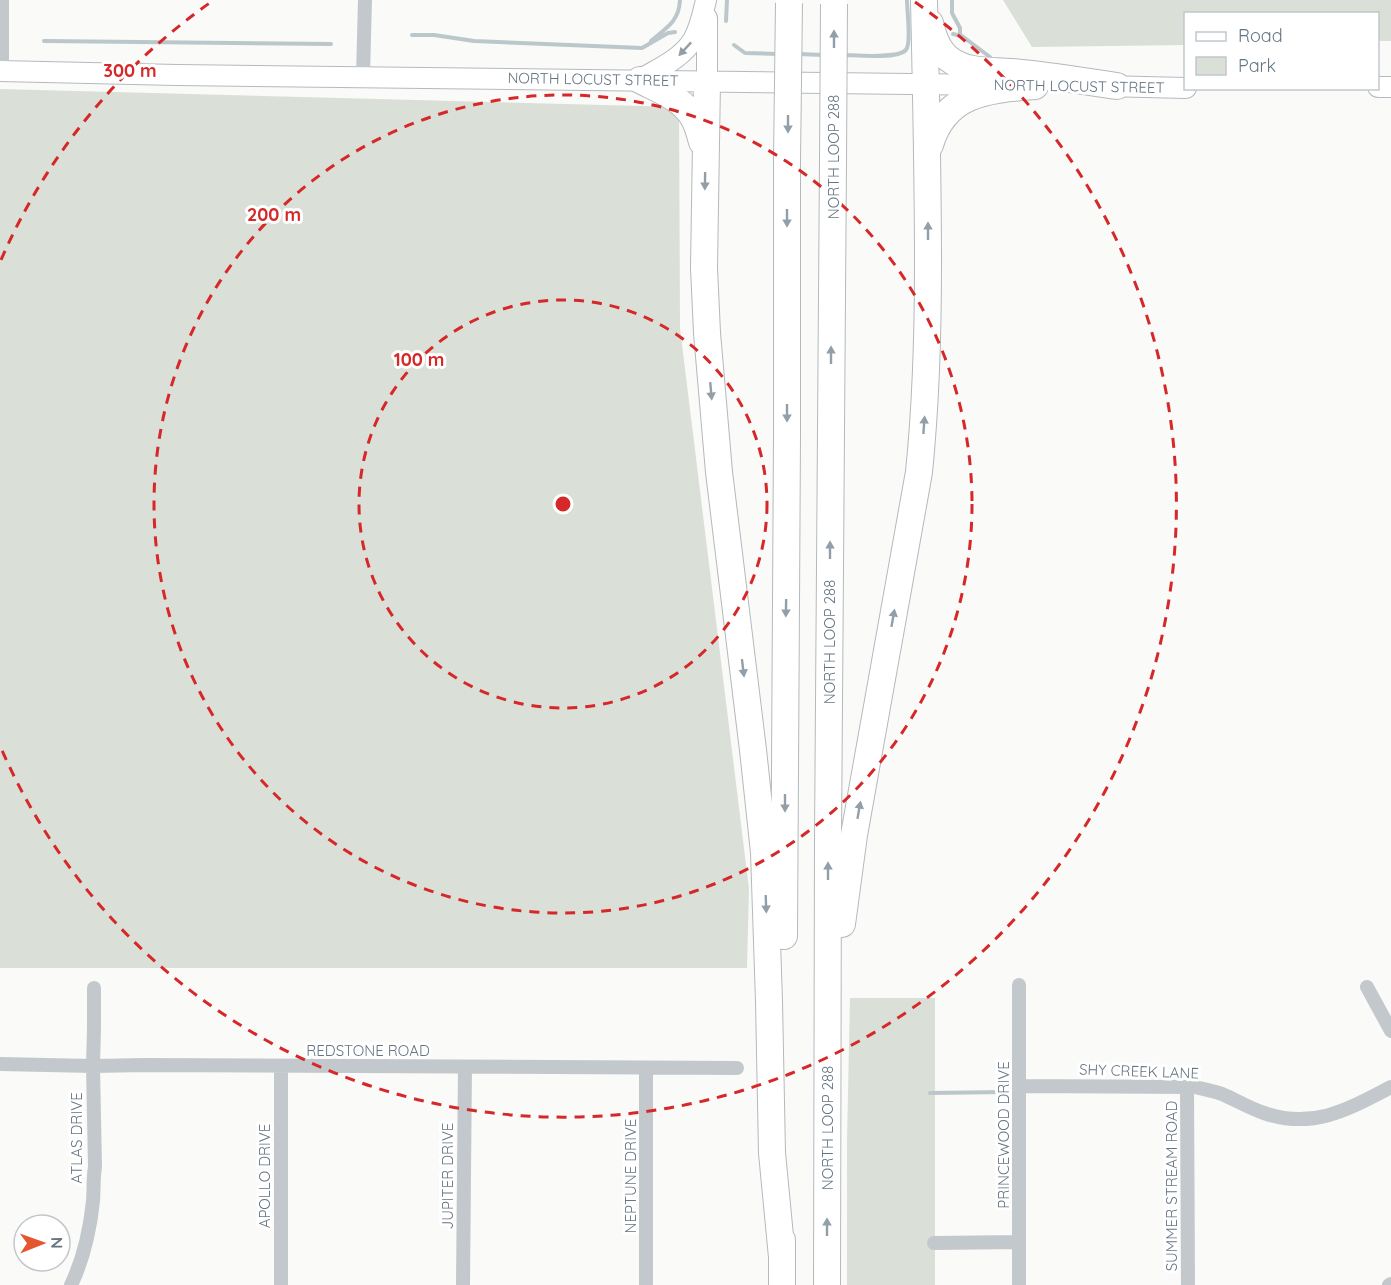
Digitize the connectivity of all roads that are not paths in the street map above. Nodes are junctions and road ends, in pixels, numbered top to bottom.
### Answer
1 (2, 0) edge
2 (365, 0) edge
3 (707, 0) edge
4 (925, 0) edge
5 (789, 1) edge
6 (834, 2) edge
7 (1, 71) edge
8 (363, 76) junction
9 (640, 80) junction
10 (707, 81) junction
11 (926, 83) junction
12 (1042, 85) junction
13 (1117, 86) junction
14 (1184, 88) edge
15 (706, 153) junction
16 (928, 154) junction
17 (1019, 985) dead end
18 (1367, 987) dead end
19 (94, 988) dead end
20 (1391, 1031) edge
21 (0, 1064) edge
22 (93, 1066) junction
23 (281, 1067) junction
24 (465, 1067) junction
25 (646, 1068) junction
26 (737, 1068) dead end
27 (1019, 1086) junction
28 (1187, 1087) junction
29 (1391, 1087) edge
30 (827, 1097) junction
31 (1019, 1242) junction
32 (934, 1243) dead end
33 (782, 1257) junction
34 (71, 1285) edge
35 (281, 1285) edge
36 (463, 1285) edge
37 (646, 1285) edge
38 (782, 1285) edge
39 (827, 1285) edge
40 (1019, 1285) edge
41 (1188, 1285) edge

1 - 7 street
2 - 8 street
3 -> 9 main road
3 - 10 main road
4 - 11 highway
4 - 13 highway
5 -> 33 highway, bridge
30 -> 6 highway, NORTH LOOP 288, bridge
7 - 8 main road, NORTH LOCUST STREET
8 - 9 main road, NORTH LOCUST STREET
9 - 10 main road, NORTH LOCUST STREET
9 - 15 highway
10 - 11 main road, NORTH LOCUST STREET
10 - 15 highway
11 - 12 main road, NORTH LOCUST STREET
11 - 16 highway
12 - 13 main road, NORTH LOCUST STREET
12 - 16 highway
13 - 14 main road, NORTH LOCUST STREET
15 -> 33 highway
30 -> 16 highway
17 - 27 street, PRINCEWOOD DRIVE
18 - 20 street
19 - 22 street, ATLAS DRIVE
21 - 22 street, REDSTONE ROAD
22 - 23 street, REDSTONE ROAD
22 - 34 street, ATLAS DRIVE
23 - 24 street, REDSTONE ROAD
23 - 35 street, APOLLO DRIVE
24 - 25 street, REDSTONE ROAD
24 - 36 street, JUPITER DRIVE
25 - 26 street, REDSTONE ROAD
25 - 37 street, NEPTUNE DRIVE
27 - 28 street, SHY CREEK LANE
27 - 31 street, PRINCEWOOD DRIVE
28 - 29 street, SHY CREEK LANE
28 - 41 street, SUMMER STREAM ROAD
39 -> 30 highway, NORTH LOOP 288
31 - 32 street
31 - 40 street, PRINCEWOOD DRIVE
33 - 38 highway

